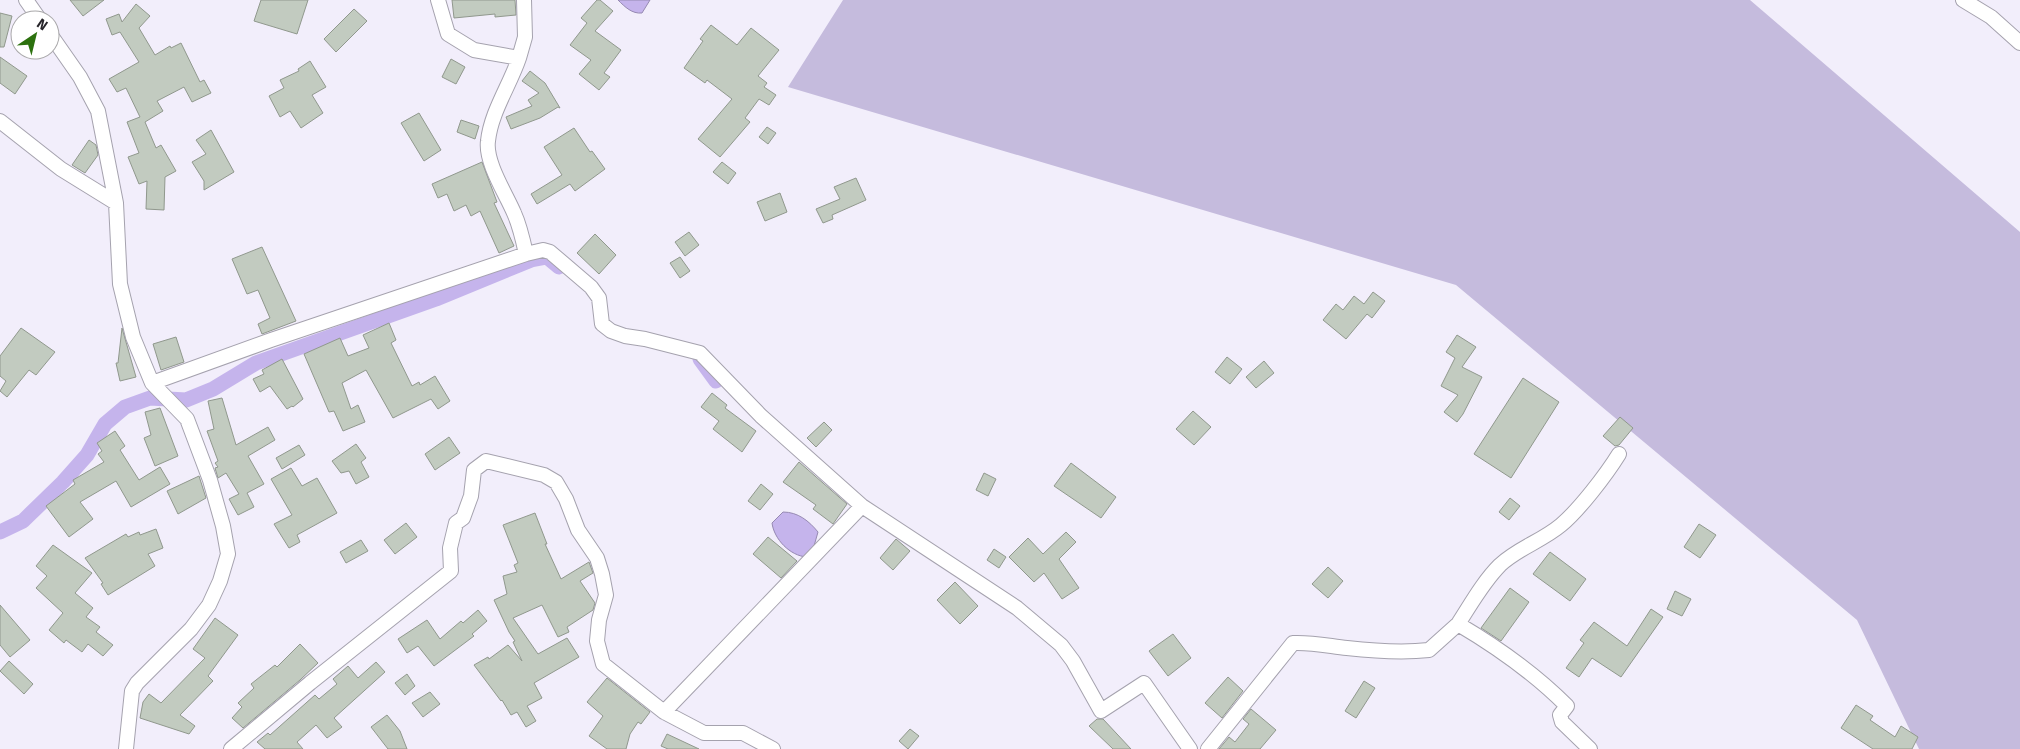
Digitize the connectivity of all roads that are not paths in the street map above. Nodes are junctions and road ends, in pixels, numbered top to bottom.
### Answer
1 (438, 0) edge
2 (524, 0) edge
3 (1964, 0) edge
4 (2020, 43) edge
5 (60, 48) edge
6 (520, 58) junction
7 (0, 121) edge
8 (116, 203) junction
9 (526, 254) junction
10 (155, 386) junction
11 (1619, 454) dead end
12 (862, 506) junction
13 (1458, 624) junction
14 (664, 712) junction
15 (126, 749) edge
16 (231, 749) edge
17 (773, 749) edge
18 (1190, 749) edge
19 (1208, 749) edge
20 (1590, 749) edge

1 - 6 street
2 - 6 street
3 - 4 street
5 - 8 street
6 - 9 street
7 - 8 street
8 - 10 street
9 - 10 street
9 - 12 street
10 - 15 street
11 - 13 street
12 - 14 street
12 - 18 street
13 - 19 street
13 - 20 street
14 - 16 street
14 - 17 street

